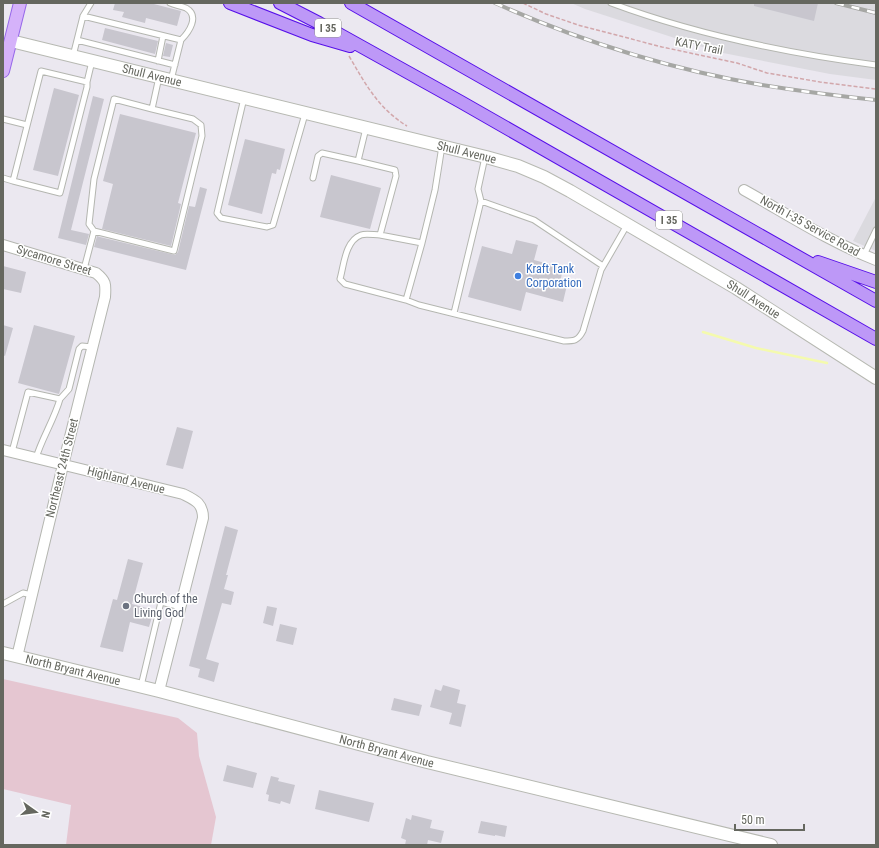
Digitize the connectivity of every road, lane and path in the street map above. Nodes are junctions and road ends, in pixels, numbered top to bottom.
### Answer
1 (20, 3) edge
2 (91, 3) edge
3 (170, 3) edge
4 (230, 3) edge
5 (280, 3) edge
6 (351, 3) edge
7 (522, 3) edge
8 (611, 3) edge
9 (83, 16) junction
10 (164, 36) junction
11 (77, 40) junction
12 (181, 40) junction
13 (11, 41) junction
14 (338, 42) junction
15 (376, 54) junction
16 (73, 56) junction
17 (92, 61) junction
18 (158, 61) junction
19 (175, 65) junction
20 (876, 65) edge
21 (3, 71) edge
22 (159, 77) junction
23 (171, 80) junction
24 (87, 82) junction
25 (876, 88) edge
26 (244, 98) junction
27 (152, 109) junction
28 (306, 113) junction
29 (3, 119) edge
30 (27, 125) junction
31 (366, 128) junction
32 (412, 129) dead end
33 (442, 146) junction
34 (486, 156) junction
35 (358, 161) junction
36 (3, 178) edge
37 (313, 178) dead end
38 (13, 181) junction
39 (744, 190) dead end
40 (481, 201) junction
41 (627, 224) junction
42 (876, 230) edge
43 (94, 231) junction
44 (380, 234) junction
45 (422, 243) junction
46 (3, 245) edge
47 (792, 254) junction
48 (864, 255) junction
49 (876, 260) edge
50 (603, 266) junction
51 (84, 269) junction
52 (103, 279) joint
53 (876, 282) edge
54 (406, 300) junction
55 (876, 301) edge
56 (454, 314) junction
57 (876, 339) edge
58 (92, 347) junction
59 (876, 378) edge
60 (60, 400) junction
61 (7, 451) edge
62 (36, 458) junction
63 (63, 465) junction
64 (32, 595) junction
65 (3, 604) edge
66 (181, 607) junction
67 (3, 654) edge
68 (18, 657) junction
69 (141, 687) junction
70 (159, 691) junction
71 (771, 845) edge

1 - 13 main road
2 - 9 lane
3 - 12 lane
4 - 14 highway
5 - 15 highway, I 35
6 - 47 highway
7 - 25 path, KATY Trail
8 - 20 lane
9 - 10 lane
9 - 11 lane
10 - 12 lane
10 - 18 lane
11 - 16 lane
11 - 18 lane
12 - 19 lane
13 - 16 street, Shull Avenue
13 - 21 main road
14 - 15 highway
14 - 32 path
15 - 57 highway, I 35
16 - 17 street, Shull Avenue
17 - 22 street, Shull Avenue
17 - 24 lane
18 - 19 lane
19 - 23 lane
22 - 23 street, Shull Avenue
22 - 27 lane
23 - 26 street, Shull Avenue
24 - 30 lane
24 - 38 lane
26 - 28 street, Shull Avenue
26 - 28 lane
27 - 43 lane
27 - 43 lane
28 - 31 street, Shull Avenue
29 - 30 lane
30 - 38 lane
31 - 33 street, Shull Avenue
31 - 35 lane
33 - 34 street, Shull Avenue
33 - 45 lane
34 - 40 lane
34 - 41 street, Shull Avenue
35 - 37 lane
35 - 44 lane
36 - 38 lane
39 - 48 street, North I-35 Service Road
40 - 50 lane
40 - 56 lane
41 - 50 lane
41 - 59 street, Shull Avenue
42 - 48 lane
43 - 51 lane
44 - 45 lane
44 - 54 lane
45 - 54 lane
46 - 51 street, Sycamore Street
47 - 53 highway
47 - 55 highway
48 - 49 street, North I-35 Service Road
50 - 56 lane
51 - 52 street, Sycamore Street
52 - 58 street, Northeast 24th Street
54 - 56 lane
58 - 60 lane
58 - 63 street, Northeast 24th Street
60 - 61 lane
60 - 62 lane
61 - 62 street, Highland Avenue
62 - 63 street, Highland Avenue
63 - 64 street, Northeast 24th Street
63 - 66 street, Highland Avenue
64 - 65 lane
64 - 68 street, Northeast 24th Street
66 - 69 lane
66 - 70 street
67 - 68 street, North Bryant Avenue
68 - 69 street, North Bryant Avenue
69 - 70 street, North Bryant Avenue
70 - 71 street, North Bryant Avenue

